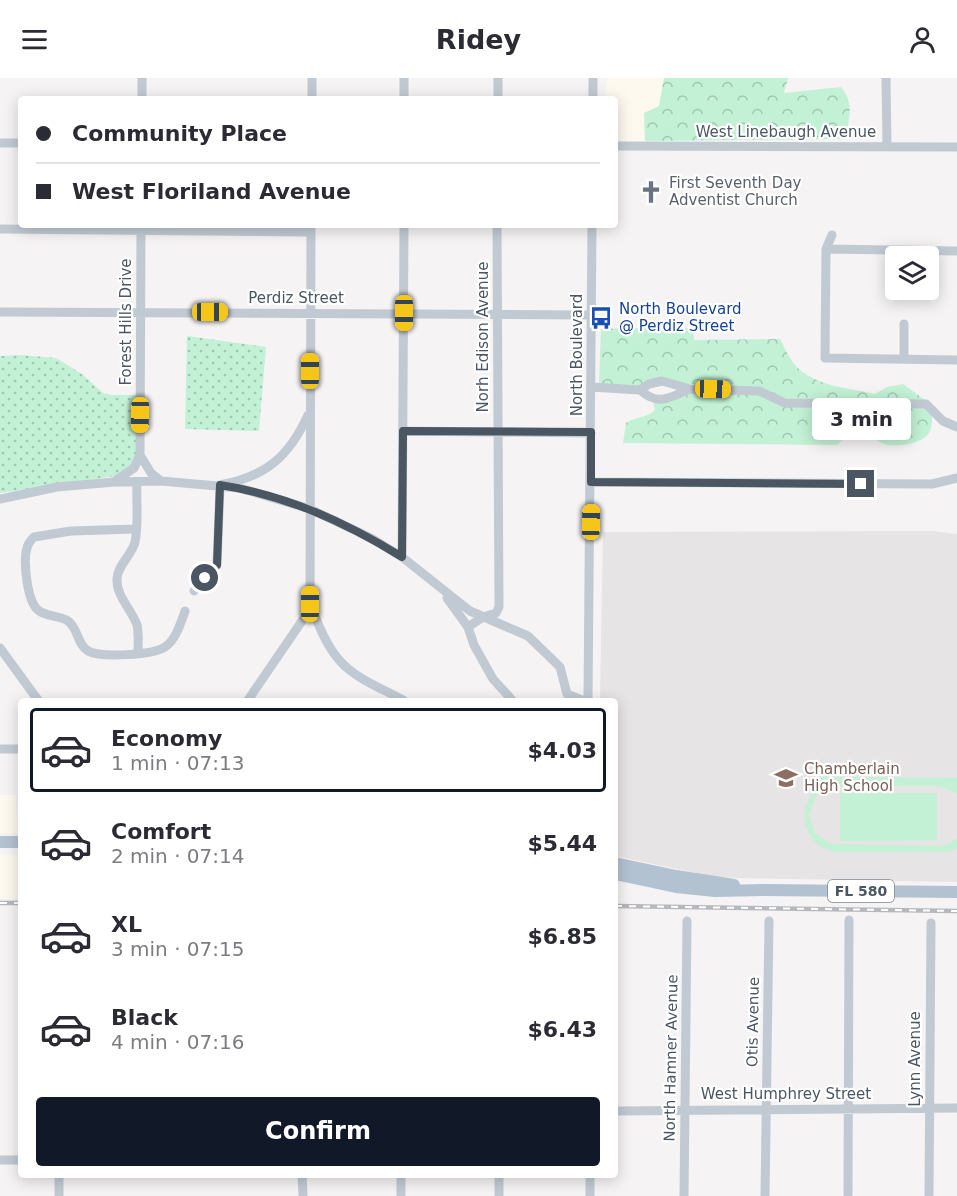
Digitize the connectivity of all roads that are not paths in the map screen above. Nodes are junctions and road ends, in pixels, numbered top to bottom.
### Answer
1 (142, 78) edge
2 (312, 78) edge
3 (404, 78) edge
4 (498, 78) edge
5 (593, 78) edge
6 (886, 78) edge
7 (142, 96) edge
8 (312, 96) edge
9 (404, 96) edge
10 (498, 96) edge
11 (593, 96) edge
12 (0, 143) edge
13 (18, 143) edge
14 (618, 146) edge
15 (887, 147) junction
16 (957, 147) edge
17 (141, 228) edge
18 (311, 228) edge
19 (404, 228) edge
20 (497, 228) edge
21 (592, 228) edge
22 (0, 229) edge
23 (832, 235) dead end
24 (826, 249) junction
25 (957, 251) edge
26 (0, 312) edge
27 (142, 312) junction
28 (310, 313) junction
29 (404, 313) junction
30 (498, 314) junction
31 (591, 315) junction
32 (903, 324) dead end
33 (904, 359) junction
34 (957, 360) edge
35 (591, 387) junction
36 (690, 388) junction
37 (640, 390) junction
38 (310, 410) junction
39 (957, 427) edge
40 (403, 431) junction
41 (498, 432) junction
42 (591, 432) junction
43 (140, 455) junction
44 (957, 478) edge
45 (161, 481) junction
46 (114, 482) junction
47 (137, 482) junction
48 (591, 482) junction
49 (220, 485) junction
50 (0, 499) edge
51 (310, 508) junction
52 (136, 529) junction
53 (402, 557) junction
54 (441, 588) junction
55 (194, 591) dead end
56 (310, 604) junction
57 (186, 611) dead end
58 (483, 617) junction
59 (468, 627) junction
60 (0, 648) edge
61 (138, 653) junction
62 (38, 698) edge
63 (249, 698) edge
64 (399, 698) edge
65 (510, 698) edge
66 (567, 698) edge
67 (588, 698) edge
68 (0, 749) edge
69 (18, 749) edge
70 (0, 842) edge
71 (18, 842) edge
72 (618, 863) edge
73 (618, 875) edge
74 (765, 890) junction
75 (957, 892) edge
76 (849, 920) dead end
77 (687, 921) dead end
78 (769, 921) dead end
79 (931, 922) dead end
80 (849, 1108) junction
81 (930, 1108) junction
82 (957, 1108) edge
83 (685, 1109) junction
84 (767, 1109) junction
85 (618, 1111) edge
86 (0, 1160) edge
87 (18, 1160) edge
88 (59, 1178) edge
89 (302, 1178) edge
90 (401, 1178) edge
91 (499, 1178) edge
92 (590, 1178) edge
93 (59, 1196) edge
94 (303, 1196) edge
95 (401, 1196) edge
96 (499, 1196) edge
97 (590, 1196) edge
98 (684, 1196) edge
99 (765, 1196) edge
100 (848, 1196) edge
101 (929, 1196) edge

1 - 7 street
2 - 8 street
3 - 9 street
4 - 10 street
5 - 11 street
6 - 15 street
12 - 13 street
14 - 15 street, West Linebaugh Avenue
15 - 16 street, West Linebaugh Avenue
17 - 18 street
17 - 22 street
17 - 27 street, Forest Hills Drive
18 - 28 street
19 - 29 street
20 - 30 street, Norh Edison Avenue
21 - 31 street, North Boulevard
23 - 24 street
24 - 25 street
24 - 33 street
26 - 27 street, Perdiz Street
27 - 28 street, Perdiz Street
27 - 43 street, Forest Hills Drive
28 - 29 street, Perdiz Street
28 - 38 street
29 - 30 street, Perdiz Street
29 - 40 street
30 - 31 street, Perdiz Street
30 - 41 street, Norh Edison Avenue
31 - 35 street, North Boulevard
32 - 33 street
33 - 34 street
35 - 37 street
35 - 42 street, North Boulevard
36 - 37 street
36 - 37 street
36 - 39 street
38 - 49 street
38 - 51 street
40 - 41 street
40 - 53 street
41 - 42 street
41 - 58 street, Norh Edison Avenue
42 - 48 street, North Boulevard
43 - 45 street
43 - 46 street
44 - 48 street
45 - 47 street
45 - 49 street
46 - 47 street
46 - 50 street
47 - 52 street
48 - 67 street, North Boulevard
49 - 51 street
49 - 55 street
51 - 53 street
51 - 56 street
52 - 61 street
52 - 61 street
53 - 54 street
54 - 58 street
54 - 59 street
56 - 63 street
56 - 64 street
57 - 61 street
58 - 59 street
58 - 66 street
59 - 65 street
60 - 62 street
68 - 69 street
70 - 71 main road
72 - 74 main road, FL 580
73 - 74 main road, FL 580
74 - 75 main road, FL 580
76 - 80 street
77 - 83 street, North Hamner Avenue
78 - 84 street, Otis Avenue
79 - 81 street, Lynn Avenue
80 - 81 street, West Humphrey Street
80 - 84 street, West Humphrey Street
80 - 100 street
81 - 82 street, West Humphrey Street
81 - 101 street, Lynn Avenue
83 - 84 street, West Humphrey Street
83 - 85 street, West Humphrey Street
83 - 98 street, North Hamner Avenue
84 - 99 street, Otis Avenue
86 - 87 street
88 - 93 street
89 - 94 street
90 - 95 street
91 - 96 street
92 - 97 street

